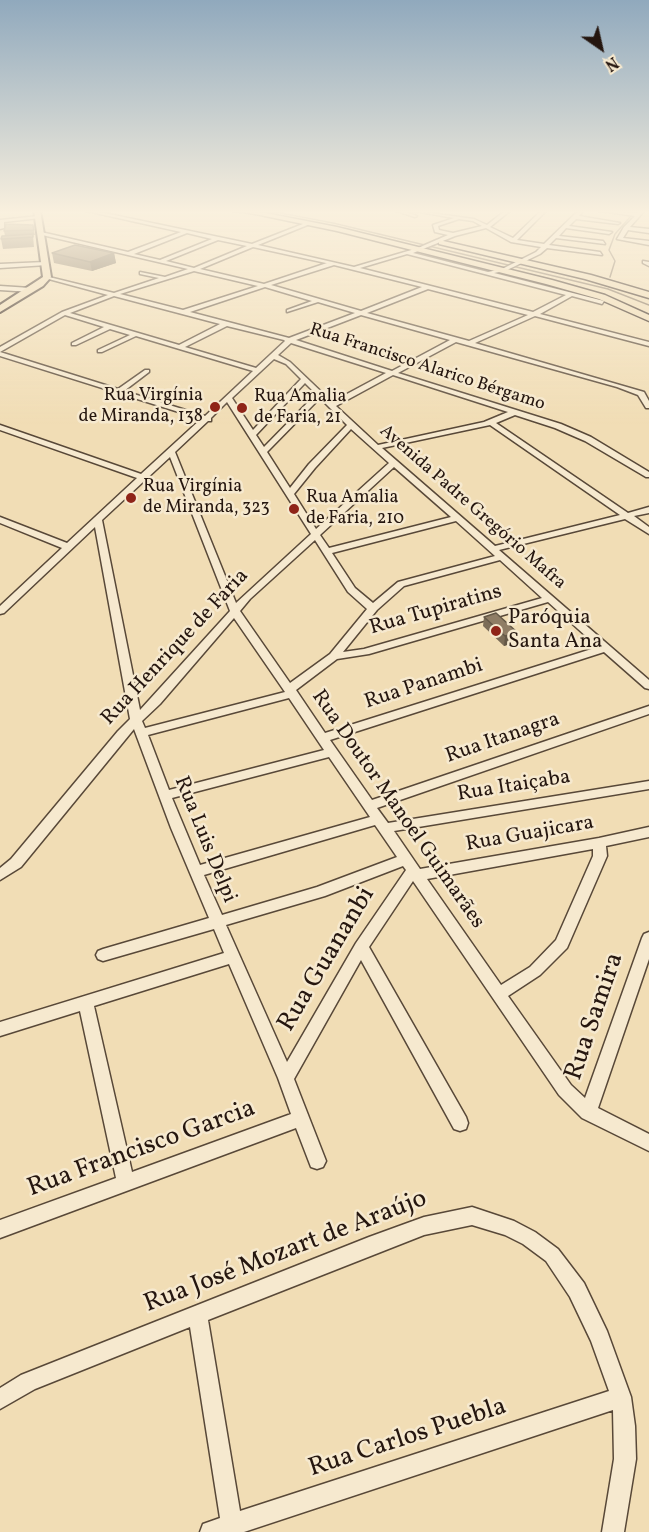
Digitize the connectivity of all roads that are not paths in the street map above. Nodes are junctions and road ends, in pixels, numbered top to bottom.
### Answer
1 (41, 281) edge
2 (64, 281) edge
3 (154, 281) edge
4 (248, 281) edge
5 (280, 281) edge
6 (407, 281) edge
7 (531, 281) edge
8 (545, 281) edge
9 (600, 281) edge
10 (267, 286) junction
11 (428, 287) junction
12 (0, 288) edge
13 (31, 290) junction
14 (115, 294) junction
15 (572, 294) junction
16 (649, 295) edge
17 (319, 300) junction
18 (602, 302) dead end
19 (0, 309) edge
20 (289, 311) dead end
21 (184, 312) junction
22 (362, 312) junction
23 (64, 313) junction
24 (535, 314) junction
25 (649, 318) edge
26 (227, 323) junction
27 (110, 327) junction
28 (136, 334) junction
29 (456, 339) junction
30 (290, 340) junction
31 (470, 343) junction
32 (74, 344) dead end
33 (649, 344) edge
34 (180, 347) junction
35 (100, 351) dead end
36 (0, 352) edge
37 (274, 356) junction
38 (147, 370) dead end
39 (259, 371) junction
40 (390, 373) junction
41 (304, 380) junction
42 (119, 391) junction
43 (319, 395) junction
44 (229, 399) junction
45 (332, 405) junction
46 (649, 406) edge
47 (514, 412) junction
48 (208, 419) junction
49 (490, 422) junction
50 (351, 425) junction
51 (0, 427) edge
52 (253, 434) junction
53 (378, 447) junction
54 (264, 451) junction
55 (172, 453) junction
56 (395, 462) junction
57 (649, 475) edge
58 (144, 478) junction
59 (290, 494) junction
60 (649, 510) edge
61 (627, 515) junction
62 (459, 518) junction
63 (0, 520) edge
64 (98, 521) junction
65 (649, 531) edge
66 (315, 533) junction
67 (69, 548) junction
68 (493, 549) junction
69 (327, 551) junction
70 (502, 557) junction
71 (549, 599) junction
72 (373, 608) junction
73 (234, 610) junction
74 (0, 611) edge
75 (605, 648) junction
76 (334, 656) junction
77 (649, 686) edge
78 (291, 691) junction
79 (649, 710) edge
80 (138, 727) junction
81 (323, 738) junction
82 (333, 752) junction
83 (649, 785) edge
84 (165, 795) junction
85 (369, 806) junction
86 (382, 824) junction
87 (649, 832) edge
88 (599, 843) junction
89 (413, 868) junction
90 (195, 872) junction
91 (0, 875) edge
92 (216, 923) junction
93 (649, 938) edge
94 (361, 947) junction
95 (103, 955) dead end
96 (232, 957) junction
97 (500, 993) junction
98 (86, 1002) junction
99 (0, 1029) edge
100 (286, 1078) junction
101 (588, 1112) junction
102 (302, 1118) junction
103 (460, 1123) dead end
104 (649, 1143) edge
105 (317, 1161) dead end
106 (126, 1184) junction
107 (0, 1229) edge
108 (198, 1316) junction
109 (621, 1397) junction
110 (0, 1399) edge
111 (232, 1529) edge
112 (211, 1532) edge
113 (613, 1532) edge

1 - 13 main road
2 - 14 street, Rua Francisco Alarico Bérgamo
3 - 14 street
4 - 10 street
5 - 10 street
6 - 11 street
7 - 15 street
8 - 25 highway
9 - 16 highway
10 - 17 street
10 - 21 street
11 - 22 street
11 - 24 street
12 - 13 street
13 - 19 main road
14 - 21 street, Rua Francisco Alarico Bérgamo
14 - 23 street
15 - 18 street
15 - 24 street
17 - 20 street
17 - 22 street
21 - 26 street, Rua Francisco Alarico Bérgamo
22 - 29 street
22 - 30 street
23 - 27 street
23 - 36 street
24 - 31 street
24 - 33 street
26 - 30 street, Rua Francisco Alarico Bérgamo
26 - 34 street
27 - 28 street
27 - 32 street
28 - 34 street
28 - 35 street
29 - 31 street
29 - 40 street
30 - 37 street
30 - 40 street, Rua Francisco Alarico Bérgamo
31 - 46 street
34 - 39 street
36 - 42 street
37 - 39 street
37 - 41 street, Avenida Padre Gregório Mafra
38 - 42 street
39 - 44 street
40 - 45 street
40 - 47 street, Rua Francisco Alarico Bérgamo
41 - 43 street, Avenida Padre Gregório Mafra
41 - 52 street
42 - 48 street
43 - 45 street, Avenida Padre Gregório Mafra
43 - 54 street
44 - 48 street
44 - 52 street
45 - 50 street, Avenida Padre Gregório Mafra
47 - 49 street
47 - 57 street, Rua Francisco Alarico Bérgamo
48 - 55 street
49 - 53 street
49 - 61 street
50 - 53 street, Avenida Padre Gregório Mafra
50 - 59 street
51 - 58 street
52 - 54 street
53 - 56 street, Avenida Padre Gregório Mafra
54 - 59 street
55 - 58 street
55 - 73 street, Rua Doutor Manoel Guimarães
56 - 62 street, Avenida Padre Gregório Mafra
56 - 66 street, Rua Henrique de Faria
58 - 64 street
59 - 66 street
60 - 61 street
61 - 65 street
61 - 68 street
62 - 68 street, Avenida Padre Gregório Mafra
62 - 69 street
63 - 67 street
64 - 67 street
64 - 80 street, Rua Luis Delpi
66 - 69 street
66 - 73 street, Rua Henrique de Faria
67 - 74 street
68 - 70 street, Avenida Padre Gregório Mafra
69 - 72 street
70 - 71 street, Avenida Padre Gregório Mafra
70 - 72 street
71 - 75 street, Avenida Padre Gregório Mafra
71 - 76 street, Rua Tupiratins
72 - 76 street
73 - 78 street, Rua Doutor Manoel Guimarães
73 - 80 street, Rua Henrique de Faria
75 - 77 street, Avenida Padre Gregório Mafra
75 - 81 street, Rua Panambi
76 - 78 street
78 - 80 street
78 - 81 street, Rua Doutor Manoel Guimarães
79 - 85 street, Rua Itanagra
80 - 84 street, Rua Luis Delpi
80 - 91 street, Rua Henrique de Faria
81 - 82 street, Rua Doutor Manoel Guimarães
82 - 84 street
82 - 85 street, Rua Doutor Manoel Guimarães
83 - 86 street, Rua Itaiçaba
84 - 90 street, Rua Luis Delpi
85 - 86 street, Rua Doutor Manoel Guimarães
86 - 89 street, Rua Doutor Manoel Guimarães
86 - 90 street, Rua Itaiçaba
87 - 88 street, Rua Guajicara
88 - 89 street, Rua Guajicara
88 - 97 street
89 - 92 street, Rua Guajicara
89 - 94 street, Rua Guananbi
89 - 97 street, Rua Doutor Manoel Guimarães
90 - 92 street, Rua Luis Delpi
92 - 95 street, Rua Guajicara
92 - 96 street, Rua Luis Delpi
93 - 101 street, Rua Samira
94 - 100 street, Rua Guananbi
94 - 103 street
96 - 98 street
96 - 100 street, Rua Luis Delpi
97 - 101 street, Rua Doutor Manoel Guimarães
98 - 99 street
98 - 106 street
100 - 102 street, Rua Luis Delpi
101 - 104 street, Rua Doutor Manoel Guimarães
102 - 105 street, Rua Luis Delpi
102 - 106 street, Rua Francisco Garcia
106 - 107 street, Rua Francisco Garcia
108 - 109 street, Rua José Mozart de Araújo
108 - 110 street, Rua José Mozart de Araújo
108 - 111 street
109 - 111 street, Rua Carlos Puebla
109 - 113 street, Rua José Mozart de Araújo
111 - 112 street, Rua Carlos Puebla

